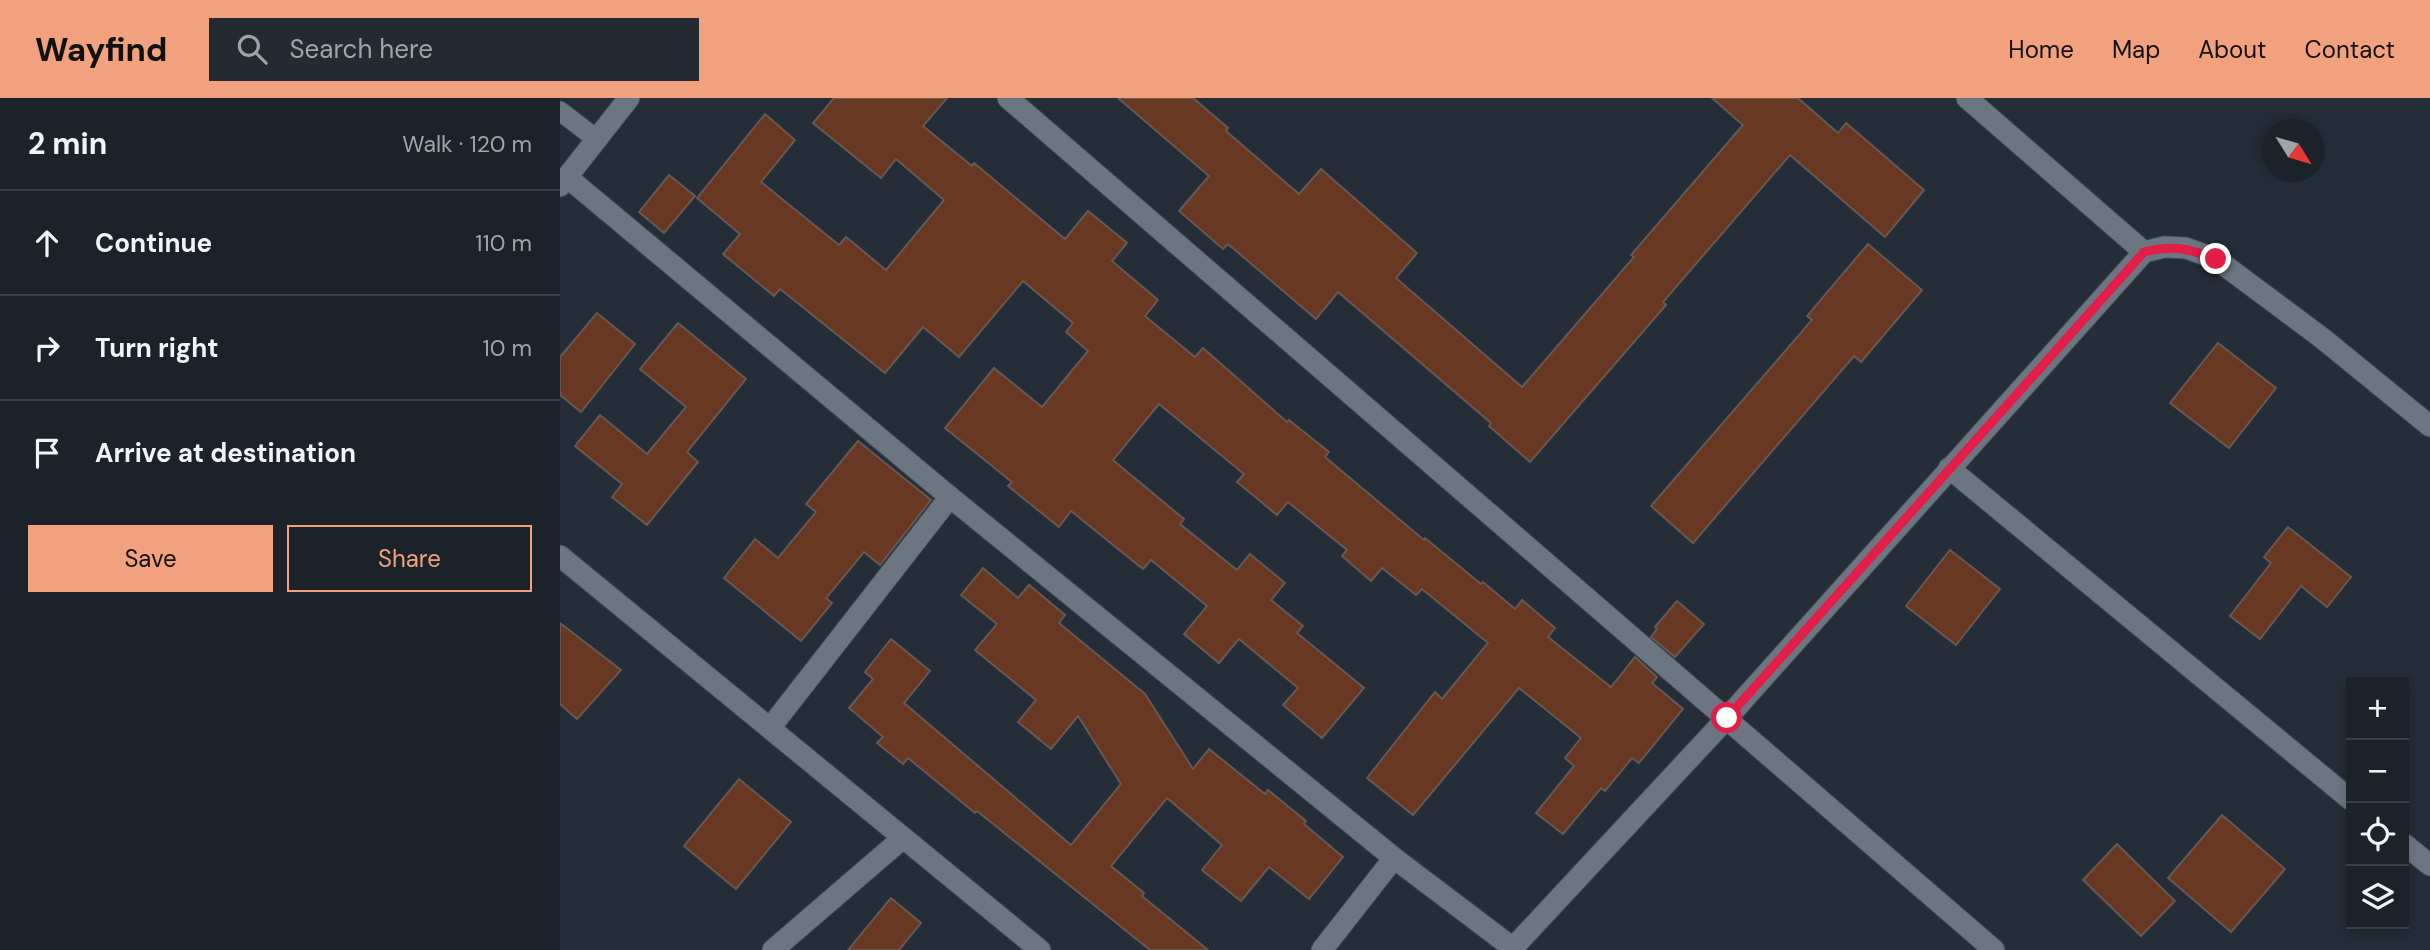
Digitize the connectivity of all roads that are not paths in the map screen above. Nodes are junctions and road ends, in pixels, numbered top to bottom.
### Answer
1 (629, 98) edge
2 (1008, 98) edge
3 (1968, 98) edge
4 (560, 111) edge
5 (595, 138) junction
6 (563, 182) edge
7 (2144, 252) junction
8 (2430, 426) edge
9 (1949, 468) junction
10 (950, 497) junction
11 (560, 556) edge
12 (1727, 718) junction
13 (769, 728) junction
14 (2346, 796) edge
15 (903, 838) junction
16 (2409, 848) edge
17 (1394, 858) junction
18 (2430, 865) edge
19 (1512, 949) edge
20 (773, 950) edge
21 (1040, 950) edge
22 (1322, 950) edge
23 (1994, 950) edge

1 - 5 street
2 - 12 street
3 - 7 street
4 - 5 lane
5 - 6 street
6 - 10 street
7 - 8 street
7 - 9 street
9 - 12 street
9 - 14 street
10 - 13 street
10 - 17 street
11 - 13 street
12 - 19 street
12 - 23 street
13 - 15 street
15 - 20 street
15 - 21 street
16 - 18 street
17 - 19 street
17 - 22 street

